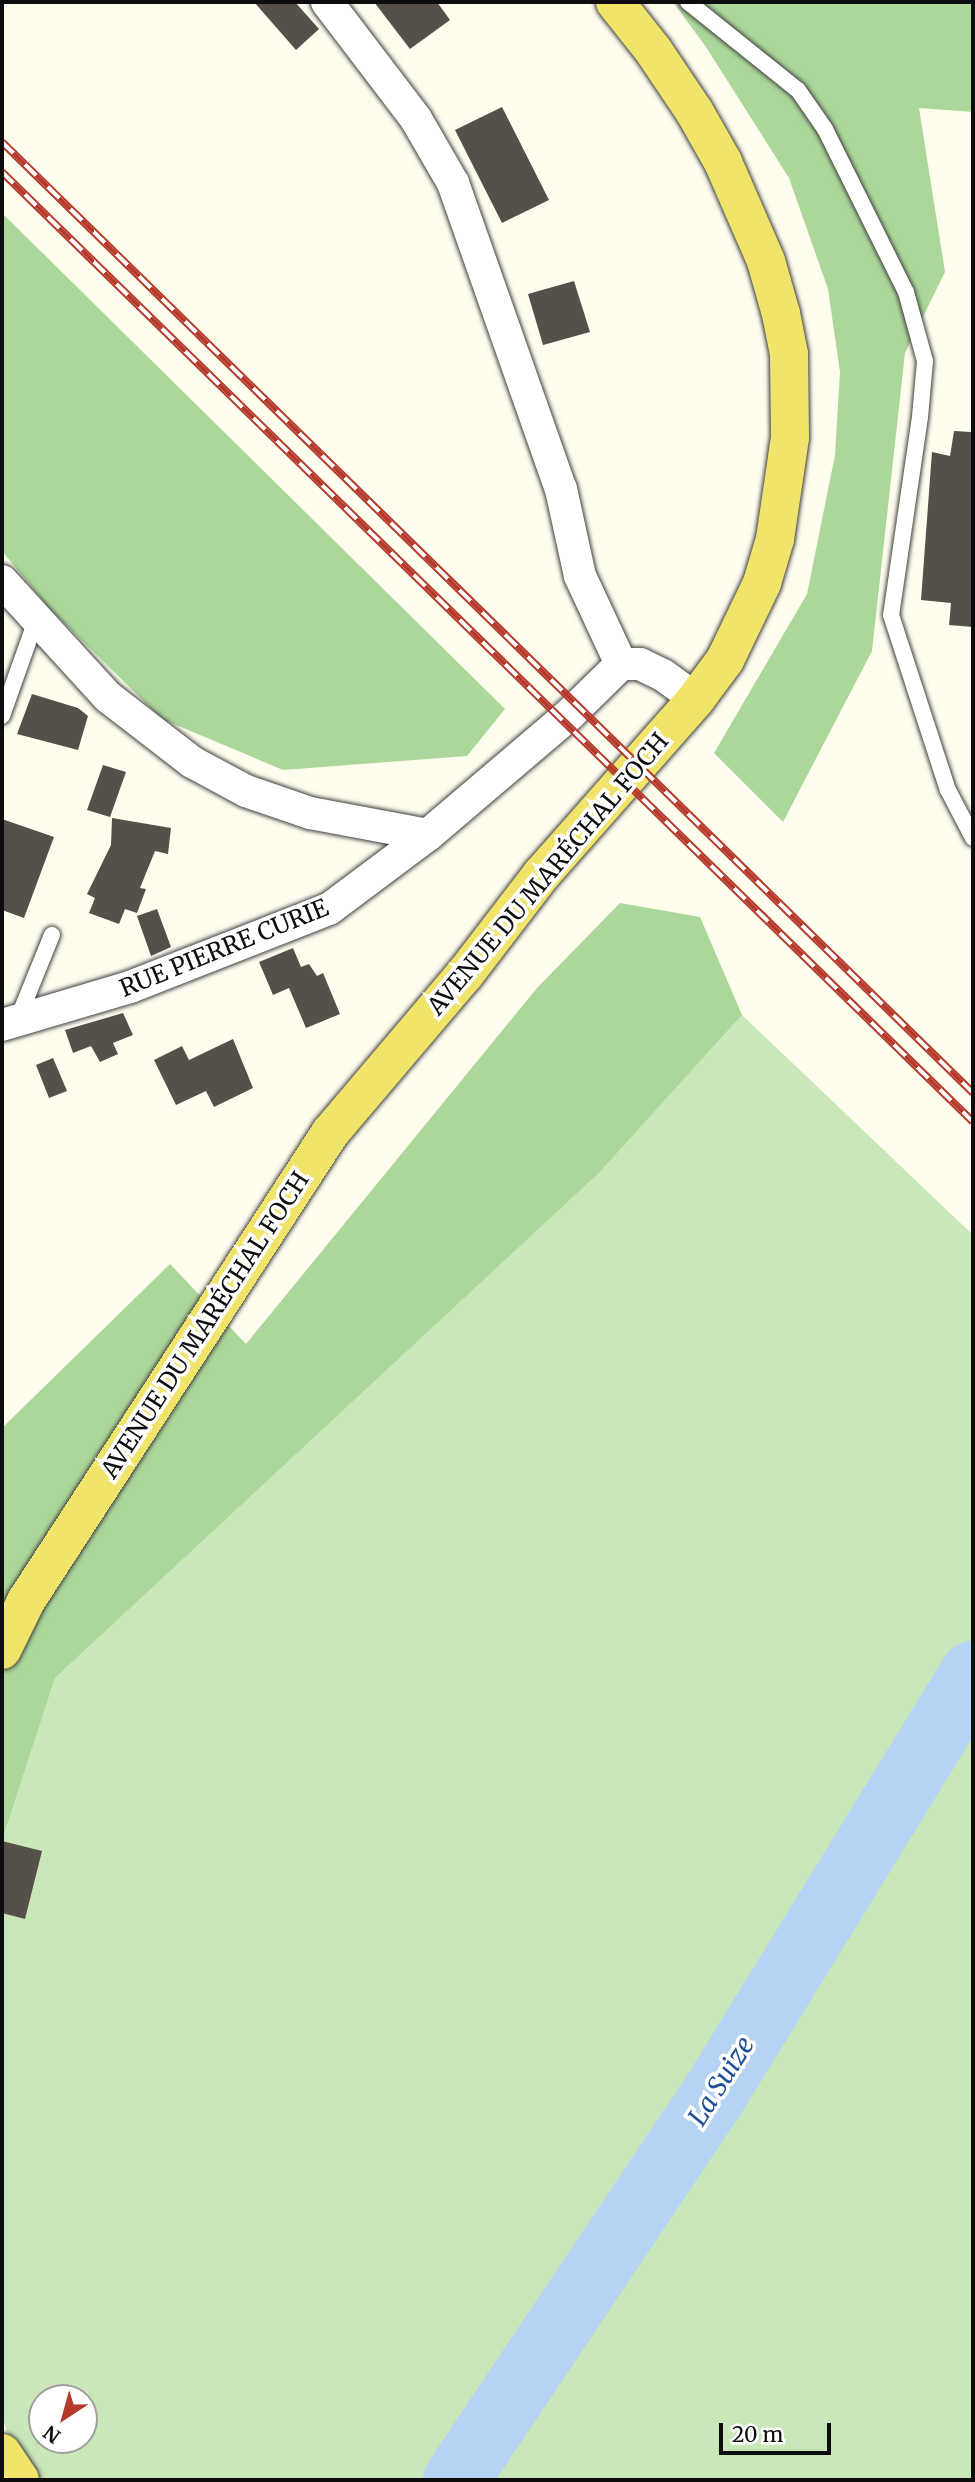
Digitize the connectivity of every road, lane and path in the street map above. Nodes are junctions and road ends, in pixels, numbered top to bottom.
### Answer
1 (327, 2) edge
2 (615, 2) edge
3 (688, 2) edge
4 (2, 581) edge
5 (36, 620) junction
6 (621, 664) junction
7 (696, 699) junction
8 (2, 716) edge
9 (428, 835) junction
10 (973, 838) edge
11 (52, 935) dead end
12 (9, 1023) edge
13 (2, 1650) edge
14 (2, 2453) edge
15 (20, 2480) edge

1 - 6 street
2 - 7 main road, AVENUE DU MARÉCHAL FOCH
3 - 10 lane
4 - 5 street
5 - 8 lane
5 - 9 street
6 - 7 street
6 - 9 street, RUE PIERRE CURIE
7 - 13 main road, AVENUE DU MARÉCHAL FOCH
9 - 12 street, RUE PIERRE CURIE
11 - 12 lane
14 - 15 main road

